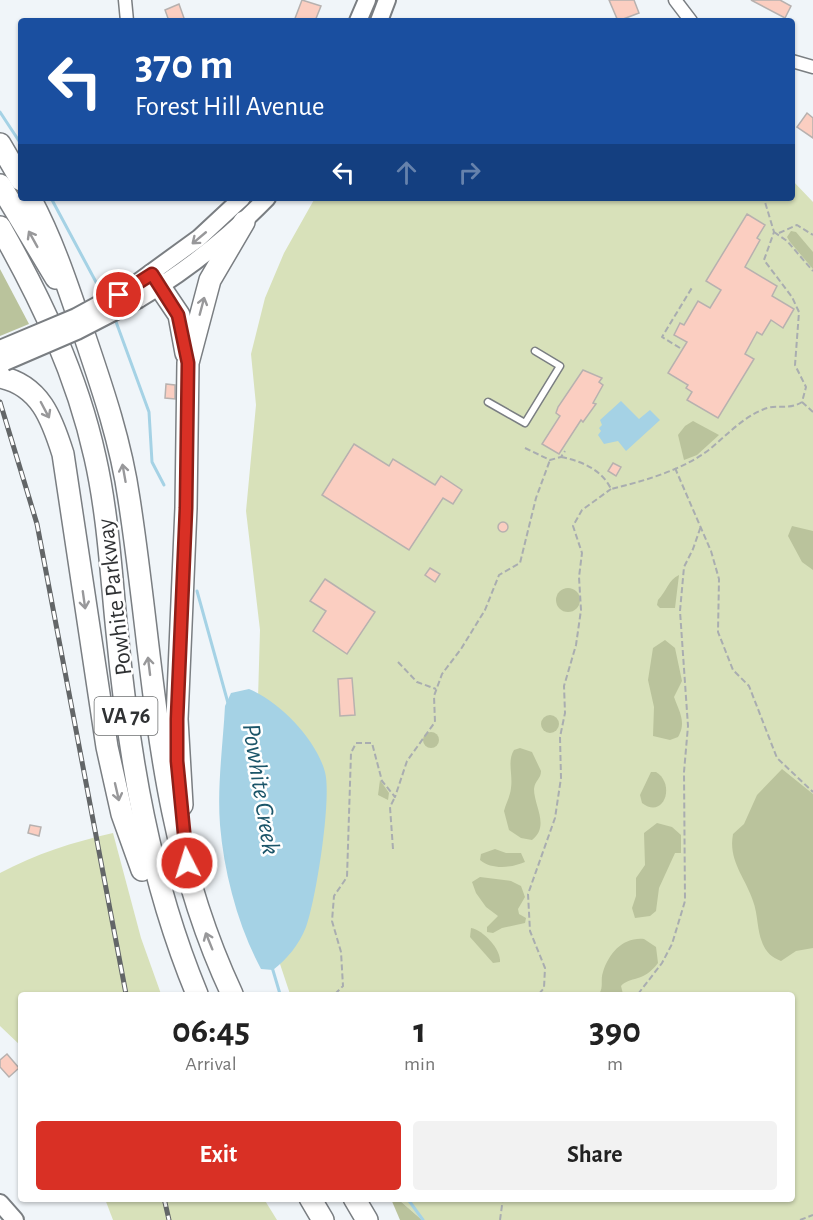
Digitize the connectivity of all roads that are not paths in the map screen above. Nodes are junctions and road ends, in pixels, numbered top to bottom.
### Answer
1 (125, 0) edge
2 (387, 0) edge
3 (675, 0) edge
4 (366, 15) edge
5 (127, 18) edge
6 (689, 18) edge
7 (795, 62) edge
8 (813, 67) edge
9 (0, 144) edge
10 (18, 175) edge
11 (0, 185) edge
12 (31, 201) edge
13 (239, 201) edge
14 (264, 201) edge
15 (244, 222) junction
16 (0, 227) edge
17 (0, 252) edge
18 (156, 280) junction
19 (75, 307) junction
20 (536, 351) dead end
21 (1, 363) edge
22 (188, 363) junction
23 (488, 402) dead end
24 (103, 493) junction
25 (189, 883) junction
26 (174, 934) junction
27 (196, 992) edge
28 (231, 992) edge
29 (312, 1202) edge
30 (357, 1202) edge
31 (0, 1203) edge
32 (15, 1220) edge
33 (323, 1220) edge
34 (368, 1220) edge

1 - 5 street
2 - 4 main road
3 - 6 street
7 - 8 street
9 - 10 highway
19 -> 11 highway, VA 76
12 - 19 highway, Powhite Parkway / VA 76
13 -> 18 main road
14 - 15 main road
15 - 18 main road
22 -> 15 highway
16 - 24 highway, Powhite Parkway / VA 76
17 - 24 highway
18 - 21 main road, bridge
18 - 22 highway
25 -> 19 highway, Powhite Parkway / VA 76
20 - 23 lane
21 -> 26 highway
22 - 25 highway
24 - 26 highway, Powhite Parkway / VA 76
28 -> 25 highway, Powhite Parkway / VA 76
26 - 27 highway, Powhite Parkway / VA 76
29 - 33 highway
30 - 34 highway
31 - 32 main road

